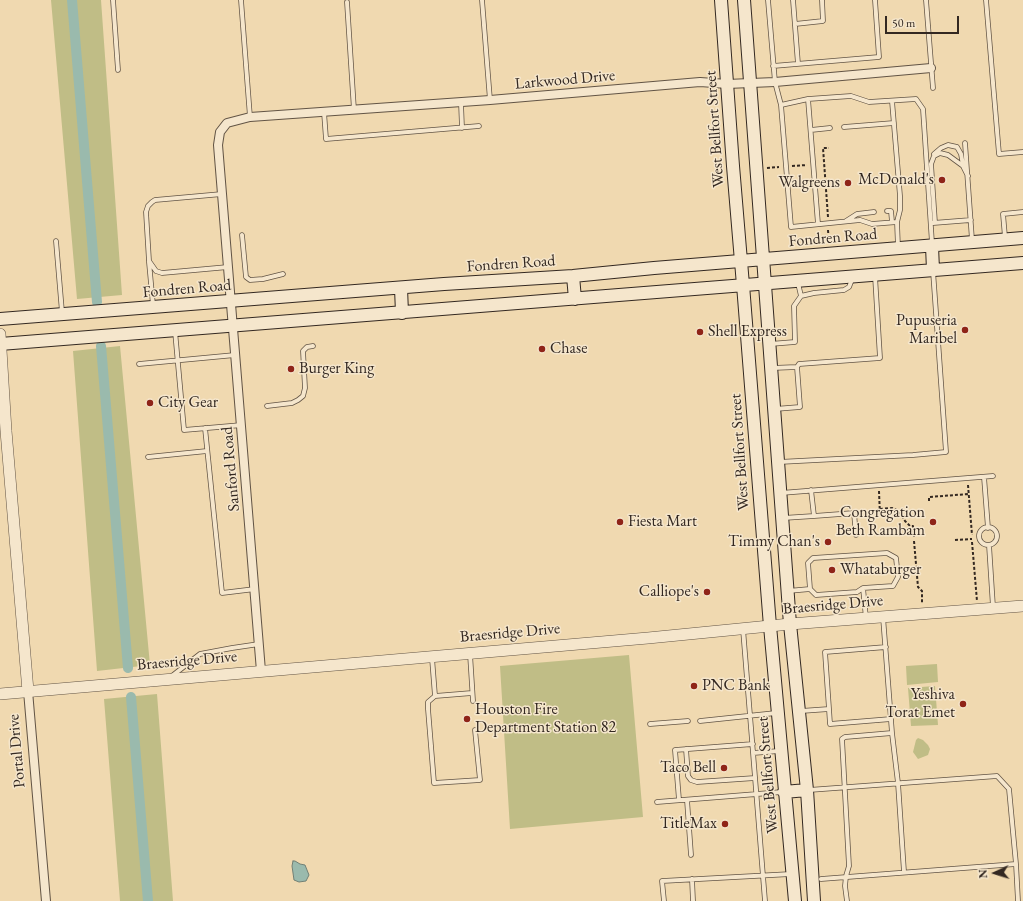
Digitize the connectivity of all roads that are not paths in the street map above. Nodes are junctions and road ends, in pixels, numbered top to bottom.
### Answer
1 (113, 0) edge
2 (241, 0) edge
3 (482, 0) edge
4 (721, 0) edge
5 (744, 0) edge
6 (768, 0) edge
7 (793, 0) edge
8 (822, 0) edge
9 (874, 0) edge
10 (926, 0) edge
11 (986, 0) edge
12 (346, 2) dead end
13 (795, 24) junction
14 (798, 64) junction
15 (774, 66) junction
16 (931, 68) junction
17 (118, 70) dead end
18 (774, 82) junction
19 (750, 83) junction
20 (728, 84) junction
21 (933, 88) dead end
22 (808, 99) junction
23 (490, 100) junction
24 (892, 101) junction
25 (461, 102) junction
26 (781, 105) junction
27 (354, 110) junction
28 (324, 112) junction
29 (250, 117) junction
30 (894, 123) junction
31 (479, 126) dead end
32 (844, 127) dead end
33 (462, 128) junction
34 (830, 128) dead end
35 (811, 130) junction
36 (965, 143) dead end
37 (218, 145) joint
38 (1023, 152) edge
39 (934, 156) junction
40 (963, 166) junction
41 (968, 176) junction
42 (223, 194) junction
43 (887, 211) dead end
44 (874, 212) dead end
45 (1023, 212) edge
46 (971, 220) junction
47 (844, 222) junction
48 (894, 222) junction
49 (933, 223) junction
50 (818, 224) junction
51 (242, 234) dead end
52 (1023, 238) edge
53 (1005, 240) junction
54 (56, 241) dead end
55 (972, 242) junction
56 (932, 246) junction
57 (898, 248) junction
58 (763, 259) junction
59 (149, 261) junction
60 (742, 261) junction
61 (1023, 263) edge
62 (229, 267) junction
63 (933, 270) junction
64 (283, 274) dead end
65 (875, 275) junction
66 (573, 276) junction
67 (851, 276) junction
68 (798, 280) junction
69 (765, 283) junction
70 (744, 285) junction
71 (401, 288) junction
72 (801, 296) junction
73 (575, 299) junction
74 (231, 301) junction
75 (153, 307) junction
76 (402, 312) junction
77 (62, 315) junction
78 (0, 319) edge
79 (234, 326) junction
80 (175, 330) junction
81 (0, 341) edge
82 (770, 344) junction
83 (313, 346) dead end
84 (236, 355) junction
85 (177, 360) junction
86 (139, 364) dead end
87 (797, 367) junction
88 (772, 368) junction
89 (267, 406) dead end
90 (775, 410) junction
91 (242, 425) junction
92 (205, 428) junction
93 (207, 451) junction
94 (148, 457) dead end
95 (757, 462) junction
96 (779, 462) junction
97 (993, 476) dead end
98 (984, 477) junction
99 (812, 490) junction
100 (781, 493) junction
101 (814, 516) junction
102 (782, 518) junction
103 (988, 528) junction
104 (856, 535) dead end
105 (988, 545) junction
106 (863, 588) junction
107 (255, 589) junction
108 (810, 589) junction
109 (788, 591) junction
110 (1023, 606) edge
111 (993, 609) junction
112 (883, 617) junction
113 (866, 618) junction
114 (790, 624) junction
115 (770, 626) junction
116 (743, 628) junction
117 (259, 644) junction
118 (886, 647) junction
119 (470, 653) junction
120 (432, 656) junction
121 (261, 671) junction
122 (167, 679) junction
123 (28, 691) junction
124 (472, 693) junction
125 (0, 694) edge
126 (435, 696) junction
127 (473, 701) dead end
128 (829, 709) junction
129 (799, 711) junction
130 (779, 713) junction
131 (751, 716) junction
132 (891, 719) junction
133 (688, 721) dead end
134 (700, 721) dead end
135 (650, 724) dead end
136 (475, 730) dead end
137 (892, 733) junction
138 (753, 744) junction
139 (686, 749) junction
140 (781, 751) junction
141 (754, 753) junction
142 (755, 778) junction
143 (898, 783) junction
144 (845, 787) junction
145 (807, 790) junction
146 (784, 792) junction
147 (756, 794) junction
148 (678, 800) junction
149 (687, 800) junction
150 (657, 802) dead end
151 (692, 855) dead end
152 (1016, 864) junction
153 (904, 872) junction
154 (792, 874) junction
155 (763, 876) junction
156 (846, 876) junction
157 (692, 879) junction
158 (821, 879) dead end
159 (46, 901) edge
160 (664, 901) edge
161 (693, 901) edge
162 (765, 901) edge
163 (795, 901) edge
164 (814, 901) edge
165 (847, 901) edge
166 (1018, 901) edge

1 - 17 lane
2 - 29 lane
3 - 23 lane
4 - 20 main road, West Bellfort Street
5 - 19 main road
6 - 15 lane
7 - 13 lane
8 - 13 lane
9 - 14 lane
10 - 16 lane
11 - 38 lane
12 - 27 lane
13 - 14 lane
14 - 15 lane
15 - 18 lane
16 - 18 street, Larkwood Drive
16 - 21 lane
18 - 19 street, Larkwood Drive
18 - 26 lane
19 - 20 street, Larkwood Drive
19 - 58 main road
20 - 23 street, Larkwood Drive
20 - 60 main road, West Bellfort Street
22 - 24 lane
22 - 26 lane
22 - 35 lane
23 - 25 street, Larkwood Drive
24 - 30 lane
24 - 49 lane
25 - 27 street, Larkwood Drive
25 - 33 lane
26 - 50 lane
27 - 28 street, Larkwood Drive
28 - 29 street, Larkwood Drive
28 - 33 lane
29 - 37 street, Larkwood Drive
30 - 32 lane
30 - 48 lane
31 - 33 lane
34 - 35 lane
35 - 50 lane
36 - 41 lane
37 - 42 street, Sanford Road
39 - 40 lane
39 - 40 lane
39 - 49 lane
40 - 41 lane
41 - 46 lane
42 - 59 lane
42 - 62 street, Sanford Road
43 - 48 lane
44 - 47 lane
45 - 53 lane
46 - 49 lane
46 - 55 lane
47 - 48 lane
47 - 50 lane
48 - 57 lane
49 - 56 lane
51 - 64 lane
52 - 53 main road, Fondren Road
53 - 55 main road, Fondren Road
54 - 77 lane
55 - 56 main road, Fondren Road
56 - 57 main road, Fondren Road
56 - 63 main road
57 - 58 main road, Fondren Road
58 - 60 main road, Fondren Road
58 - 69 main road
59 - 62 lane
59 - 75 lane
60 - 66 main road, Fondren Road
60 - 70 main road, West Bellfort Street
61 - 63 main road
62 - 74 street, Sanford Road
63 - 65 main road
63 - 96 lane
65 - 67 main road
65 - 87 lane
66 - 71 main road, Fondren Road
66 - 73 main road
67 - 68 main road
67 - 72 lane
68 - 69 main road
68 - 72 lane
69 - 70 main road
69 - 82 main road
70 - 73 main road
70 - 95 main road, West Bellfort Street
71 - 74 main road, Fondren Road
71 - 76 main road
72 - 82 lane
73 - 76 main road
74 - 75 main road, Fondren Road
74 - 79 street, Sanford Road
75 - 77 main road, Fondren Road
76 - 79 main road
77 - 78 main road, Fondren Road
79 - 80 main road
79 - 84 street, Sanford Road
80 - 81 main road
80 - 85 lane
81 - 123 street, Portal Drive
82 - 88 main road
83 - 89 lane
84 - 85 lane
84 - 91 street, Sanford Road
85 - 86 lane
85 - 92 lane
87 - 88 lane
87 - 90 lane
88 - 90 main road
90 - 96 main road
91 - 92 lane
91 - 107 street, Sanford Road
92 - 93 lane
93 - 94 lane
93 - 107 lane
95 - 96 main road
95 - 115 main road, West Bellfort Street
96 - 100 main road
97 - 98 lane
98 - 99 lane
98 - 103 lane
99 - 100 lane
99 - 101 lane
100 - 102 main road
101 - 102 lane
101 - 104 lane
102 - 109 main road
103 - 105 lane
103 - 105 lane
105 - 111 lane
106 - 108 lane
106 - 108 lane
106 - 113 lane
107 - 117 street, Sanford Road
108 - 109 lane
109 - 114 main road
110 - 111 street, Braesridge Drive
111 - 112 street, Braesridge Drive
112 - 113 street, Braesridge Drive
112 - 118 lane
113 - 114 street, Braesridge Drive
114 - 115 street, Braesridge Drive
114 - 129 main road
115 - 116 street, Braesridge Drive
115 - 130 main road, West Bellfort Street
116 - 119 street, Braesridge Drive
116 - 131 lane
117 - 121 street, Sanford Road
117 - 122 lane
118 - 128 lane
118 - 132 lane
119 - 120 street, Braesridge Drive
119 - 124 lane
120 - 121 street, Braesridge Drive
120 - 126 lane
121 - 122 street, Braesridge Drive
122 - 123 street, Braesridge Drive
123 - 125 street, Braesridge Drive
123 - 159 street, Portal Drive
124 - 126 lane
124 - 127 lane
126 - 136 lane
128 - 129 lane
128 - 132 lane
129 - 145 main road
130 - 131 lane
130 - 140 main road, West Bellfort Street
131 - 134 lane
131 - 138 lane
132 - 137 lane
133 - 135 lane
137 - 143 lane
137 - 144 lane
138 - 139 lane
138 - 141 lane
139 - 142 lane
139 - 148 lane
140 - 141 lane
140 - 146 main road, West Bellfort Street
141 - 142 lane
142 - 147 lane
143 - 144 lane
143 - 152 lane
143 - 153 lane
144 - 145 lane
144 - 156 lane
145 - 146 main road
145 - 164 main road
146 - 147 lane
146 - 154 main road, West Bellfort Street
147 - 149 lane
147 - 155 lane
148 - 149 lane
148 - 150 lane
149 - 151 lane
152 - 153 lane
152 - 166 lane
153 - 156 lane
154 - 155 lane
154 - 163 main road, West Bellfort Street
155 - 157 lane
155 - 162 lane
156 - 158 lane
156 - 165 lane
157 - 160 lane
157 - 161 lane

